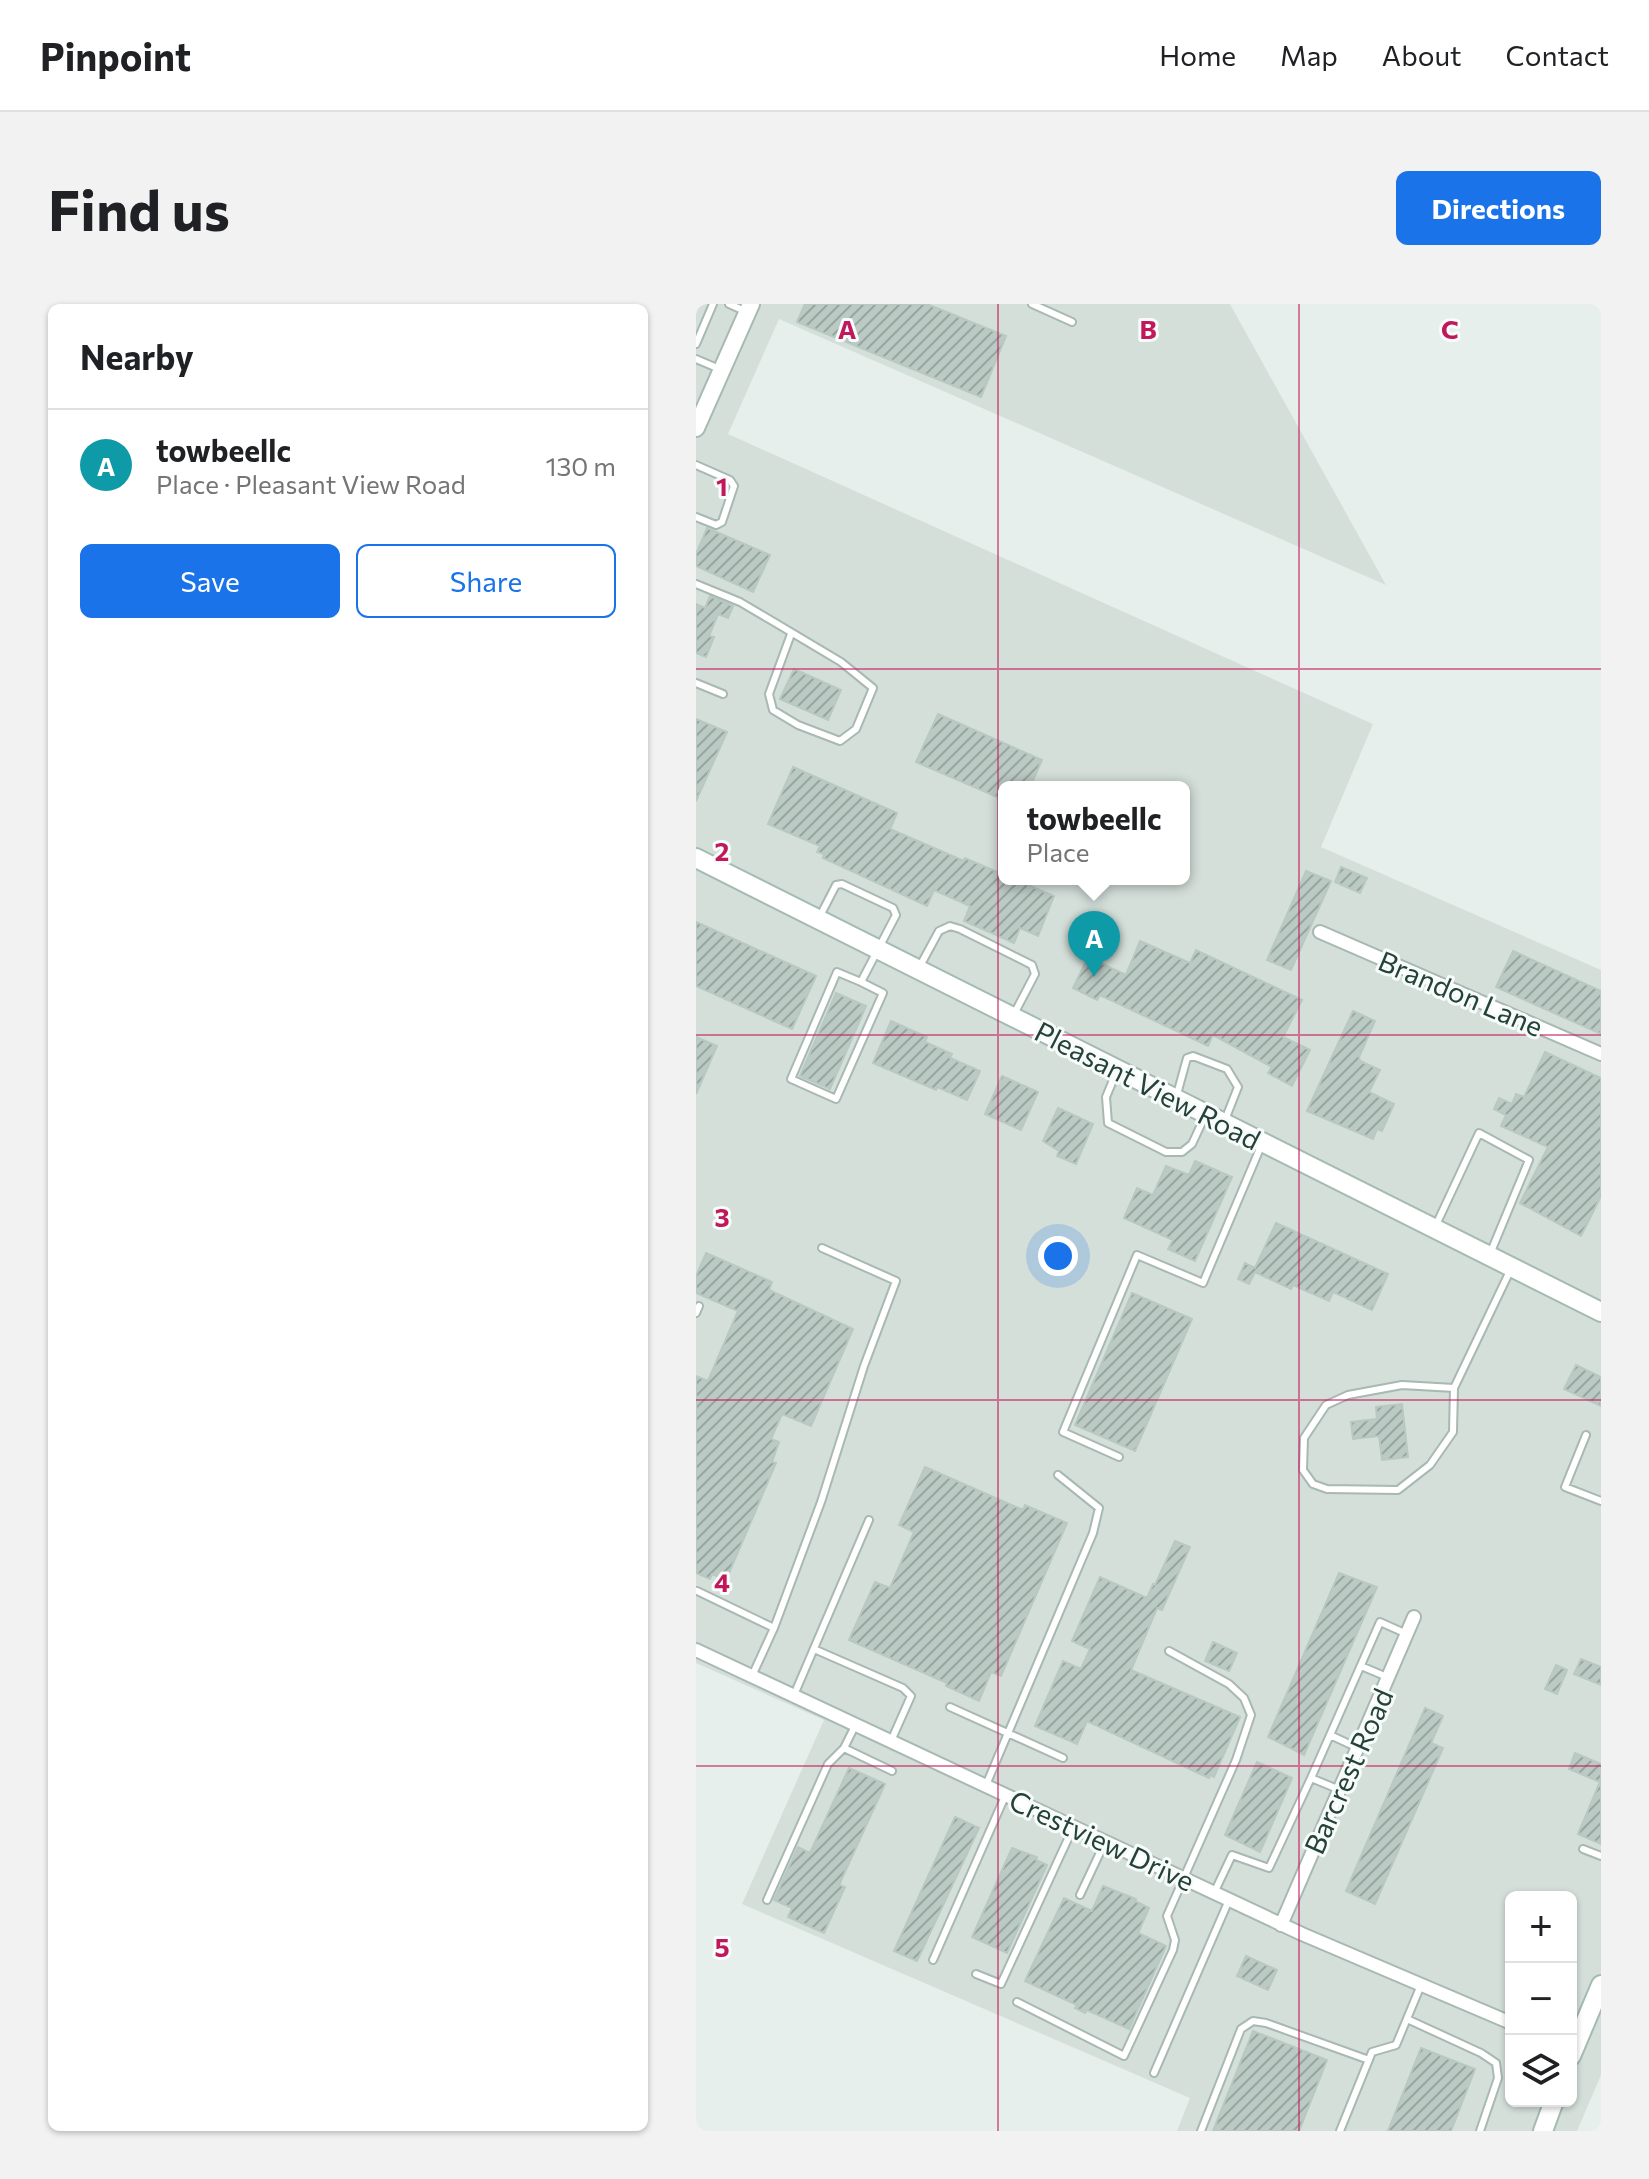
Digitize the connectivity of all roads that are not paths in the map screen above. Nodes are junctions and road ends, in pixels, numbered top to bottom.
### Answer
1 (713, 304) edge
2 (729, 304) edge
3 (1032, 304) edge
4 (749, 308) edge
5 (1072, 322) dead end
6 (696, 344) edge
7 (696, 359) edge
8 (722, 370) junction
9 (696, 428) edge
10 (696, 465) edge
11 (696, 517) edge
12 (696, 584) edge
13 (791, 634) junction
14 (696, 683) edge
15 (723, 694) dead end
16 (696, 858) edge
17 (818, 920) junction
18 (1320, 932) dead end
19 (877, 949) junction
20 (918, 969) junction
21 (861, 982) junction
22 (1013, 1017) junction
23 (1601, 1054) edge
24 (1118, 1070) junction
25 (1175, 1099) junction
26 (1206, 1114) junction
27 (1224, 1123) junction
28 (1262, 1142) junction
29 (1434, 1229) junction
30 (822, 1248) dead end
31 (1489, 1256) junction
32 (1512, 1267) junction
33 (1600, 1308) edge
34 (1454, 1388) junction
35 (1586, 1435) dead end
36 (1119, 1457) dead end
37 (1058, 1475) dead end
38 (1601, 1501) edge
39 (869, 1520) dead end
40 (697, 1591) edge
41 (1414, 1617) dead end
42 (774, 1628) junction
43 (1407, 1634) junction
44 (814, 1649) junction
45 (696, 1650) edge
46 (1169, 1651) dead end
47 (1361, 1666) junction
48 (752, 1676) junction
49 (1389, 1678) junction
50 (794, 1695) junction
51 (950, 1707) dead end
52 (856, 1724) junction
53 (1008, 1734) junction
54 (1330, 1735) junction
55 (891, 1741) junction
56 (844, 1748) junction
57 (1358, 1748) junction
58 (1063, 1758) dead end
59 (892, 1771) dead end
60 (1311, 1778) junction
61 (986, 1785) junction
62 (1340, 1790) junction
63 (1006, 1794) junction
64 (1073, 1828) junction
65 (1105, 1842) junction
66 (1583, 1849) dead end
67 (1601, 1856) edge
68 (1183, 1879) junction
69 (1214, 1893) junction
70 (1080, 1895) dead end
71 (767, 1900) dead end
72 (1229, 1900) junction
73 (1281, 1925) junction
74 (933, 1960) dead end
75 (976, 1974) dead end
76 (1421, 1985) junction
77 (1601, 1985) edge
78 (1017, 2002) dead end
79 (1407, 2019) junction
80 (1505, 2020) edge
81 (1577, 2040) edge
82 (1369, 2060) junction
83 (1154, 2073) dead end
84 (1552, 2107) edge
85 (1201, 2131) edge
86 (1340, 2131) edge
87 (1480, 2131) edge
88 (1543, 2131) edge

1 - 6 lane
2 - 4 lane
3 - 5 lane
4 - 8 street
7 - 8 lane
8 - 9 street
10 - 11 lane
12 - 13 lane
13 - 13 lane
14 - 15 lane
16 - 17 main road, Pleasant View Road
17 - 19 main road, Pleasant View Road
17 - 19 lane
18 - 23 street, Brandon Lane
19 - 20 main road, Pleasant View Road
19 - 21 lane
20 - 22 main road, Pleasant View Road
20 - 22 lane
21 - 21 lane
22 - 24 main road, Pleasant View Road
24 - 25 main road, Pleasant View Road
24 - 26 lane
25 - 26 main road, Pleasant View Road
25 - 27 lane
26 - 27 main road, Pleasant View Road
27 - 28 main road, Pleasant View Road
28 - 29 main road, Pleasant View Road
28 - 36 lane
29 - 31 main road, Pleasant View Road
29 - 31 lane
30 - 42 lane
31 - 32 main road, Pleasant View Road
32 - 33 main road, Pleasant View Road
32 - 34 lane
34 - 34 lane
35 - 38 lane
37 - 53 lane
39 - 44 lane
40 - 42 lane
41 - 43 street, Barcrest Road
42 - 48 lane
43 - 47 lane
43 - 49 street, Barcrest Road
44 - 50 lane
44 - 55 lane
45 - 48 street, Crestview Drive
46 - 68 lane
47 - 49 lane
47 - 54 lane
48 - 50 street, Crestview Drive
49 - 57 street, Barcrest Road
50 - 52 street, Crestview Drive
51 - 53 lane
52 - 55 street, Crestview Drive
52 - 56 lane
53 - 58 lane
53 - 61 lane
54 - 57 lane
54 - 60 lane
55 - 61 street, Crestview Drive
56 - 59 lane
56 - 71 lane
57 - 62 street, Barcrest Road
60 - 62 lane
60 - 69 lane
61 - 63 street, Crestview Drive
62 - 73 street, Barcrest Road
63 - 64 street, Crestview Drive
63 - 74 lane
64 - 65 street, Crestview Drive
64 - 75 lane
65 - 68 street, Crestview Drive
65 - 70 lane
66 - 67 lane
68 - 69 street, Crestview Drive
68 - 78 lane
69 - 72 street, Crestview Drive
72 - 73 street, Crestview Drive
72 - 83 lane
73 - 76 street, Crestview Drive
76 - 79 lane
76 - 80 street, Crestview Drive
77 - 81 main road
79 - 82 lane
79 - 87 lane
82 - 85 lane
82 - 86 lane
84 - 88 main road

